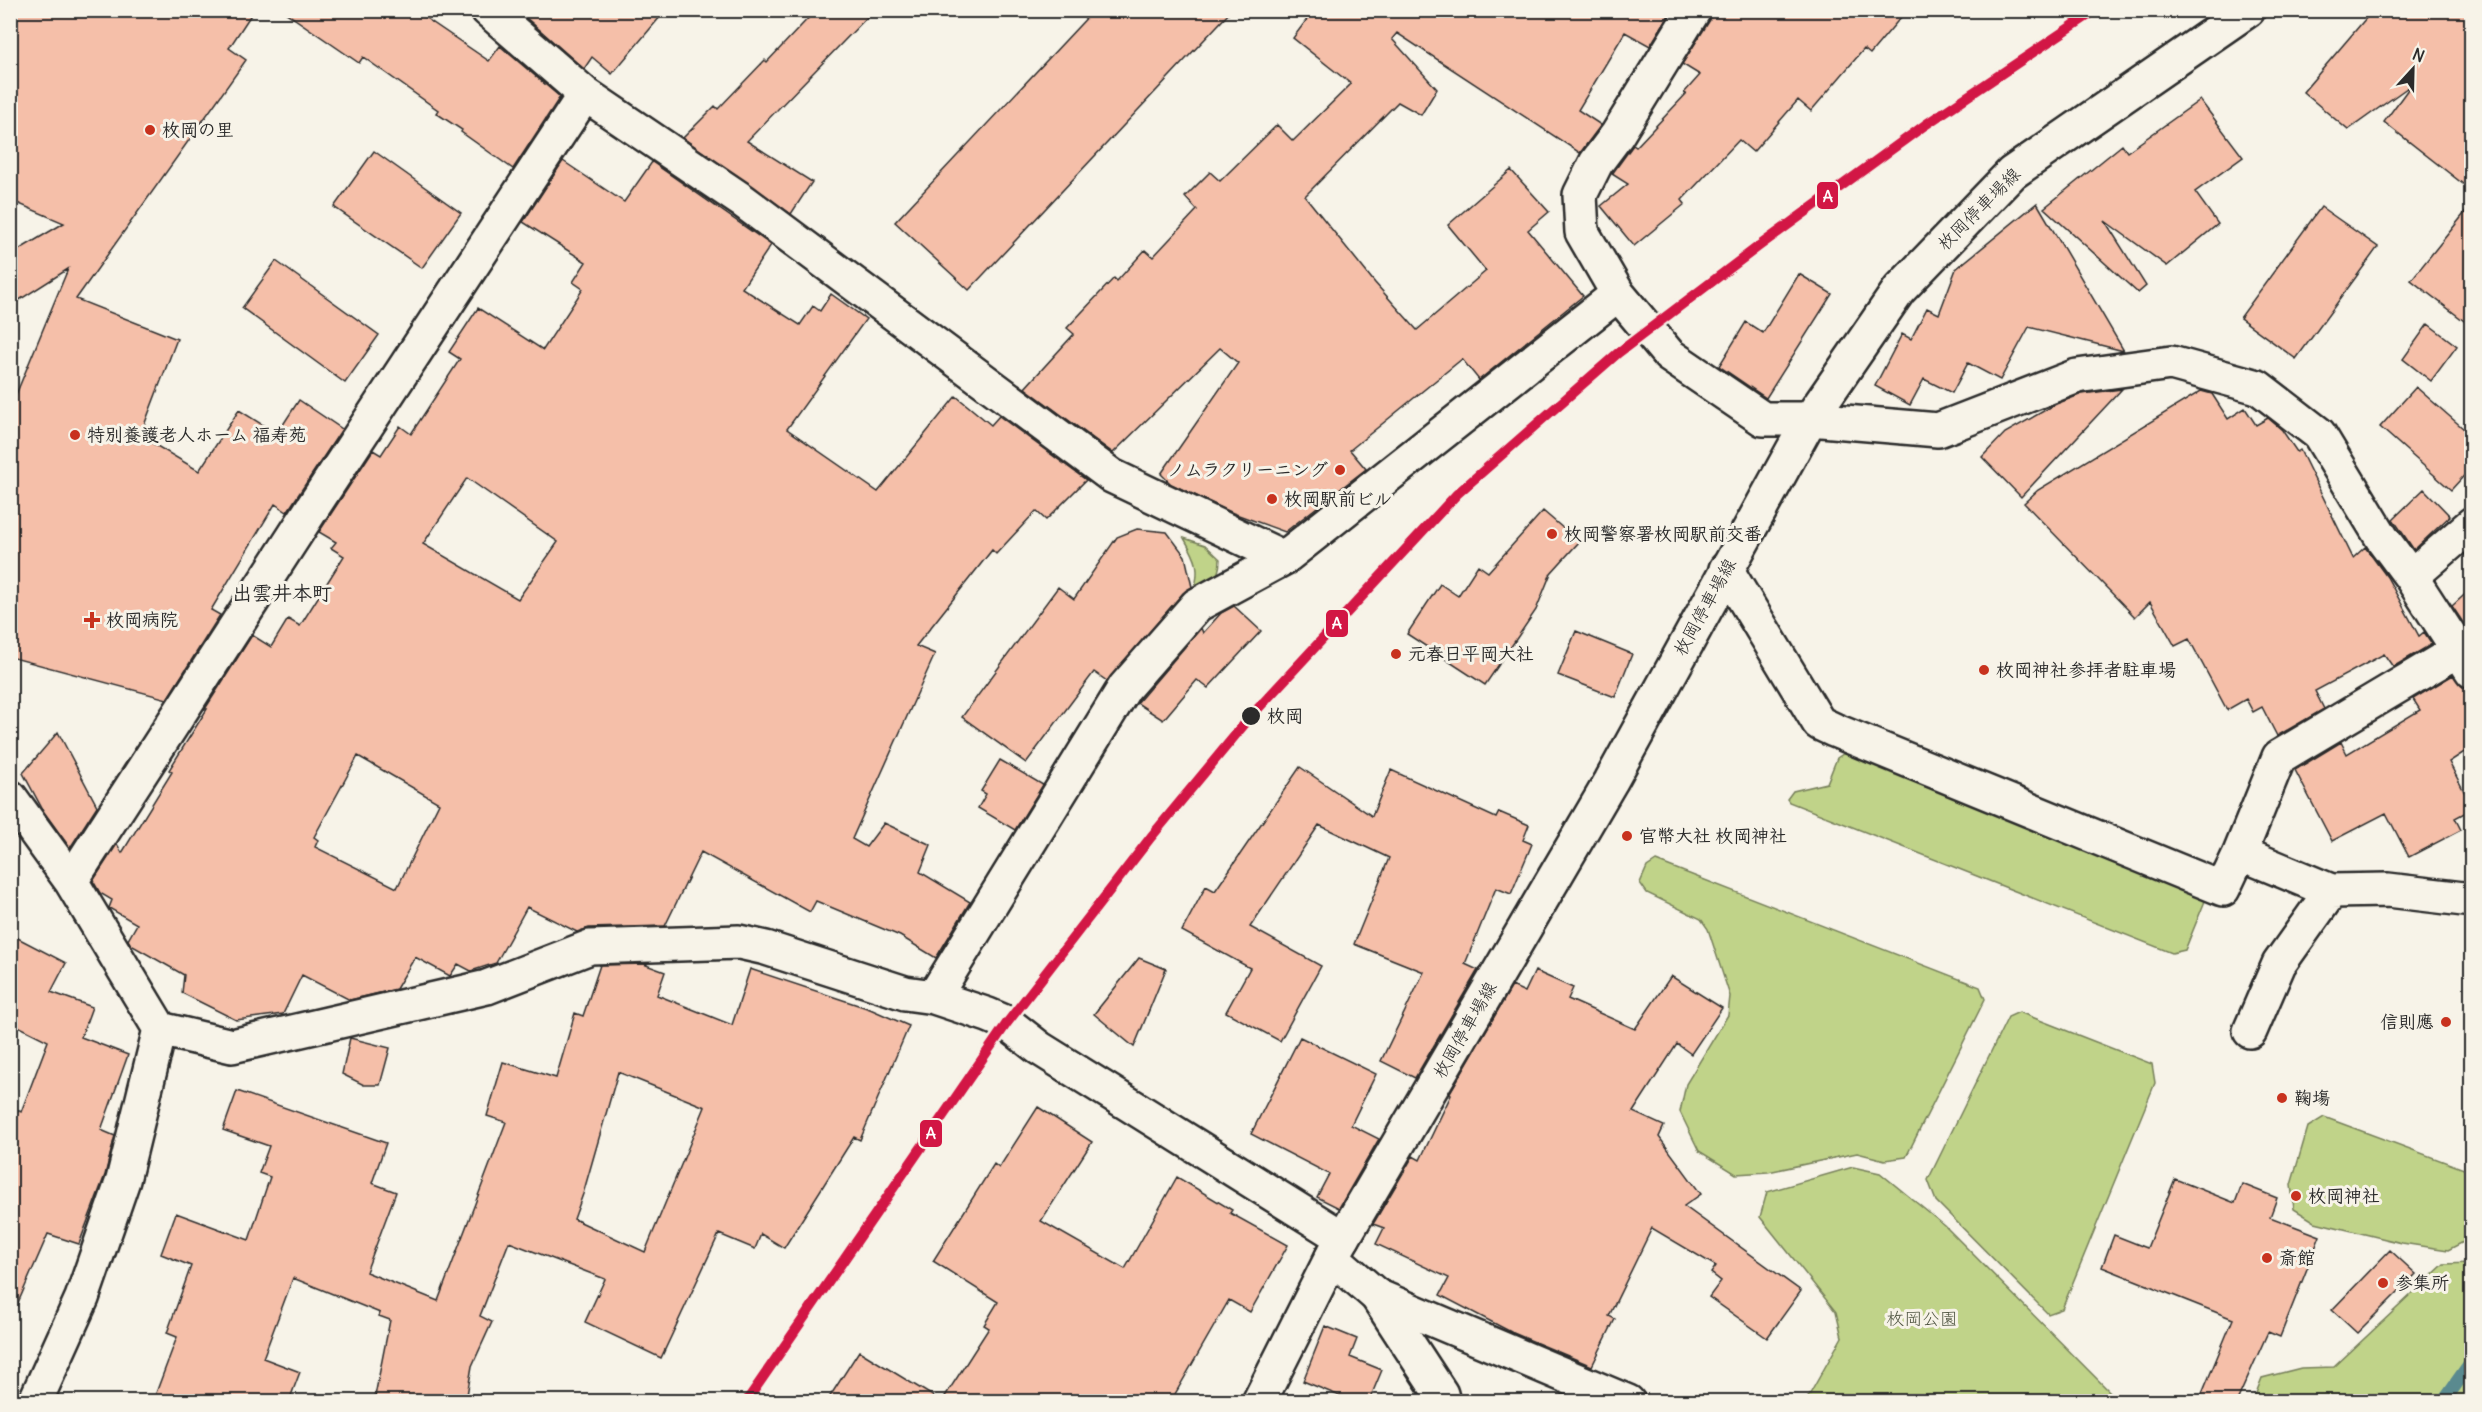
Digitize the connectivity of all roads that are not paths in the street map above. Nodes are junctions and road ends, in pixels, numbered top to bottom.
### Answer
1 (488, 10) edge
2 (1694, 10) edge
3 (2248, 10) edge
4 (585, 94) junction
5 (1618, 294) junction
6 (1810, 419) junction
7 (2472, 524) edge
8 (1284, 558) junction
9 (1726, 569) junction
10 (2411, 577) junction
11 (2464, 661) edge
12 (10, 797) edge
13 (2240, 853) junction
14 (71, 880) junction
15 (2331, 891) junction
16 (2472, 900) edge
17 (934, 997) junction
18 (160, 1029) junction
19 (2250, 1031) dead end
20 (1337, 1248) junction
21 (1377, 1296) junction
22 (35, 1401) edge
23 (1258, 1401) edge
24 (1443, 1401) edge
25 (1628, 1401) edge

1 - 4 street
2 - 5 street
3 - 6 street, 枚岡停車場線
4 - 8 street
4 - 14 street
5 - 6 street
5 - 8 street
6 - 9 street, 枚岡停車場線
6 - 10 street
7 - 10 street
8 - 17 street
9 - 13 street
9 - 20 street, 枚岡停車場線
10 - 11 street
11 - 13 street
12 - 14 street
13 - 15 street
14 - 18 street
15 - 16 street
15 - 19 street
17 - 18 street
17 - 20 street
18 - 22 street
20 - 21 street
20 - 23 street, 枚岡停車場線
21 - 24 street
21 - 25 street

